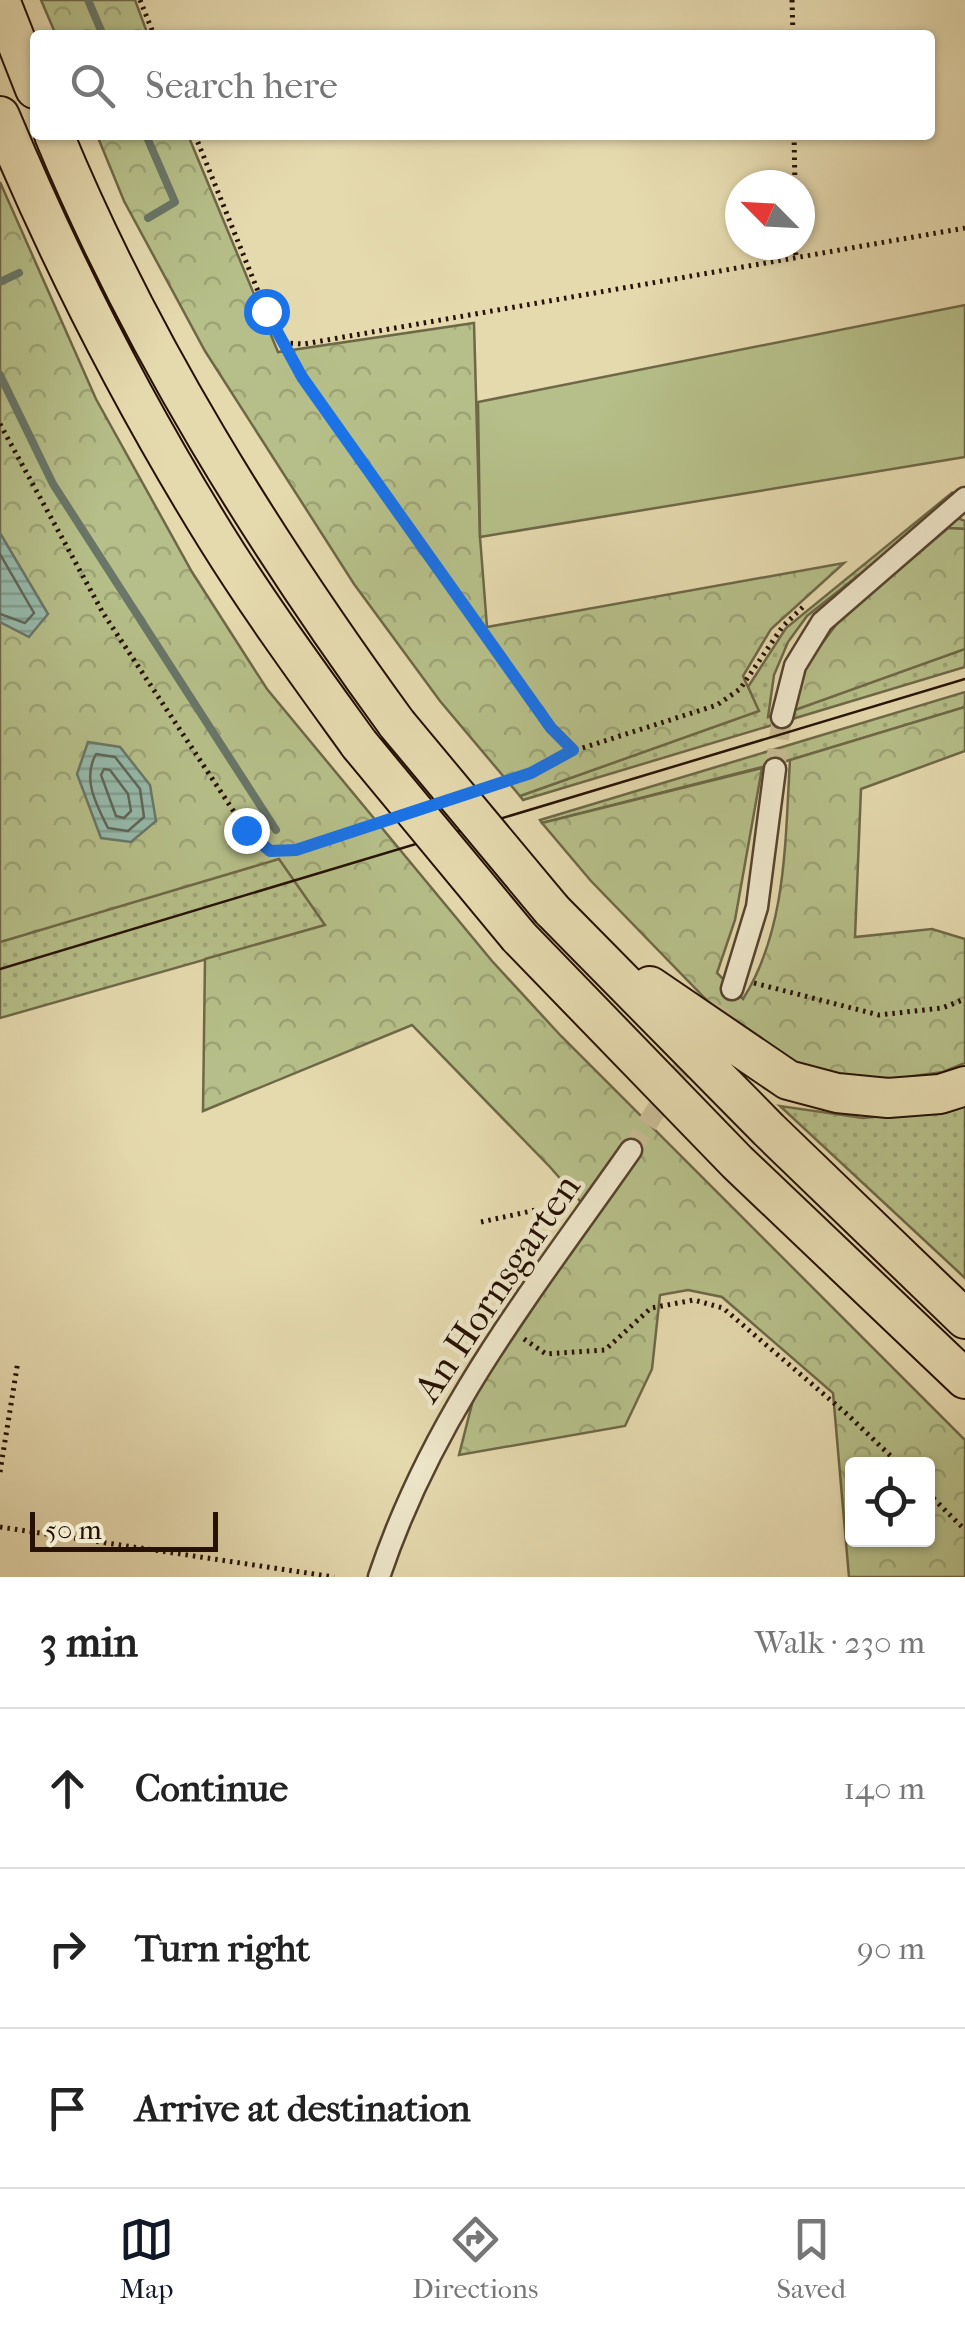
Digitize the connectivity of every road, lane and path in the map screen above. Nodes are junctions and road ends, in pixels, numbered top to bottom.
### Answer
1 (0, 0) edge
2 (140, 0) edge
3 (792, 0) edge
4 (152, 30) edge
5 (793, 30) edge
6 (30, 76) edge
7 (0, 116) edge
8 (56, 140) edge
9 (196, 140) edge
10 (794, 140) edge
11 (795, 170) edge
12 (965, 228) edge
13 (815, 254) edge
14 (779, 260) edge
15 (283, 343) junction
16 (0, 424) edge
17 (965, 498) edge
18 (808, 603) dead end
19 (782, 717) tunnel mouth
20 (573, 750) junction
21 (776, 768) tunnel mouth
22 (476, 791) dead end
23 (402, 816) dead end
24 (583, 940) junction
25 (734, 983) joint
26 (965, 999) edge
27 (965, 1086) edge
28 (632, 1150) tunnel mouth
29 (481, 1222) dead end
30 (578, 1226) junction
31 (965, 1319) edge
32 (504, 1327) junction
33 (18, 1361) dead end
34 (965, 1380) edge
35 (892, 1457) edge
36 (0, 1472) edge
37 (935, 1500) edge
38 (0, 1528) edge
39 (965, 1530) edge
40 (334, 1577) edge
41 (378, 1577) edge

1 - 6 highway
2 - 4 path
3 - 5 path
7 - 34 highway, bridge
8 - 24 highway, bridge
9 - 15 path
10 - 11 path
12 - 13 path
14 - 15 path
15 - 20 path
16 - 23 path
17 - 19 street
18 - 20 path
20 - 22 path
21 - 25 street
24 - 27 highway
24 - 31 highway
25 - 26 path
28 - 30 street, An Hornsgarten
29 - 30 path
30 - 32 street, An Hornsgarten
32 - 35 path
32 - 41 street, An Hornsgarten
33 - 36 path
37 - 39 path
38 - 40 path

